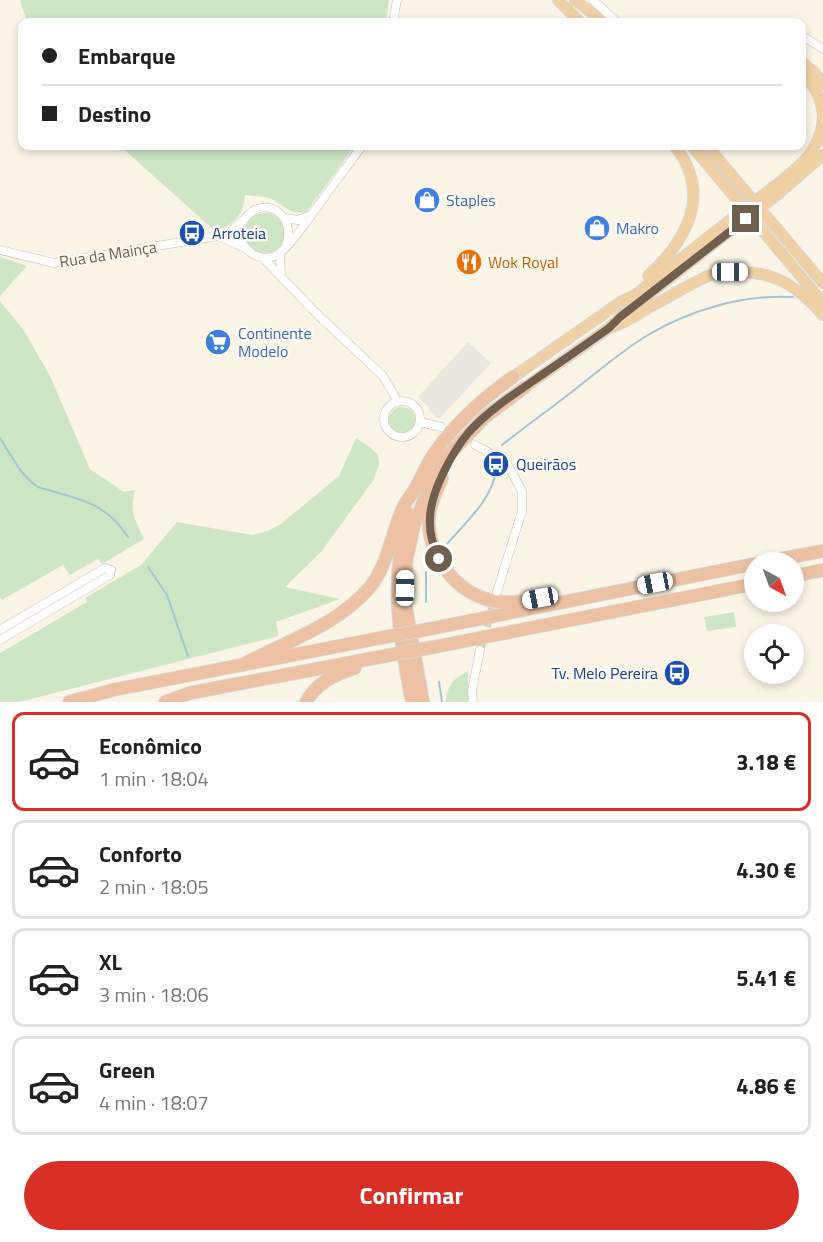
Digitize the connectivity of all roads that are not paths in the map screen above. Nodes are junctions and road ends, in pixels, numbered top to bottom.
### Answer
1 (398, 0) edge
2 (558, 0) edge
3 (575, 0) edge
4 (593, 0) edge
5 (394, 18) edge
6 (574, 18) edge
7 (592, 18) edge
8 (598, 18) edge
9 (613, 18) edge
10 (806, 38) edge
11 (823, 49) edge
12 (806, 66) edge
13 (806, 79) edge
14 (823, 84) edge
15 (823, 117) edge
16 (359, 150) edge
17 (677, 150) edge
18 (695, 150) edge
19 (710, 150) edge
20 (719, 150) edge
21 (823, 155) edge
22 (730, 173) junction
23 (774, 192) junction
24 (311, 215) junction
25 (285, 218) junction
26 (244, 220) junction
27 (728, 228) junction
28 (218, 236) junction
29 (286, 246) junction
30 (245, 248) junction
31 (0, 250) edge
32 (280, 253) junction
33 (263, 258) junction
34 (280, 276) junction
35 (823, 283) edge
36 (622, 301) junction
37 (823, 303) edge
38 (823, 315) edge
39 (609, 328) junction
40 (513, 377) joint
41 (524, 388) joint
42 (398, 402) junction
43 (420, 422) junction
44 (441, 427) dead end
45 (475, 445) dead end
46 (454, 452) junction
47 (415, 490) junction
48 (823, 551) edge
49 (804, 555) edge
50 (744, 566) edge
51 (823, 570) edge
52 (804, 574) edge
53 (744, 586) edge
54 (497, 592) tunnel mouth
55 (556, 599) junction
56 (0, 630) edge
57 (0, 640) edge
58 (480, 650) tunnel mouth
59 (385, 656) junction
60 (242, 665) junction
61 (69, 702) edge
62 (166, 702) edge
63 (171, 702) edge
64 (306, 702) edge
65 (412, 702) edge
66 (423, 702) edge
67 (474, 702) edge

1 - 5 street
2 - 6 highway
3 - 7 highway
3 - 8 highway
4 - 9 street
10 - 11 street
12 - 14 highway
13 - 15 highway
15 - 23 highway
16 - 24 street
17 - 36 highway
18 - 37 highway
19 - 22 highway
20 - 22 highway
21 - 23 highway
22 - 35 highway
23 - 27 highway, bridge
24 - 25 street
24 - 29 street
25 - 26 street
25 - 29 street
26 - 28 street, Rua da Mainça
26 - 30 street
27 - 36 highway
27 - 39 highway
28 - 30 street
28 - 31 street, Rua da Mainça
29 - 32 street
30 - 33 street
32 - 33 street
32 - 34 street
33 - 34 street
34 - 42 street
36 - 40 highway
38 - 39 highway
39 - 41 highway
40 - 47 highway
41 - 46 highway
42 - 43 street
42 - 43 street
43 - 44 street
45 - 54 street
46 - 55 highway
46 - 66 highway
47 - 60 highway
47 - 65 highway
48 - 49 highway
50 - 55 highway
51 - 52 highway
53 - 59 highway, bridge
55 - 60 highway, bridge
56 - 57 street
58 - 67 street
59 - 62 highway
59 - 64 highway
60 - 61 highway
62 - 63 highway

